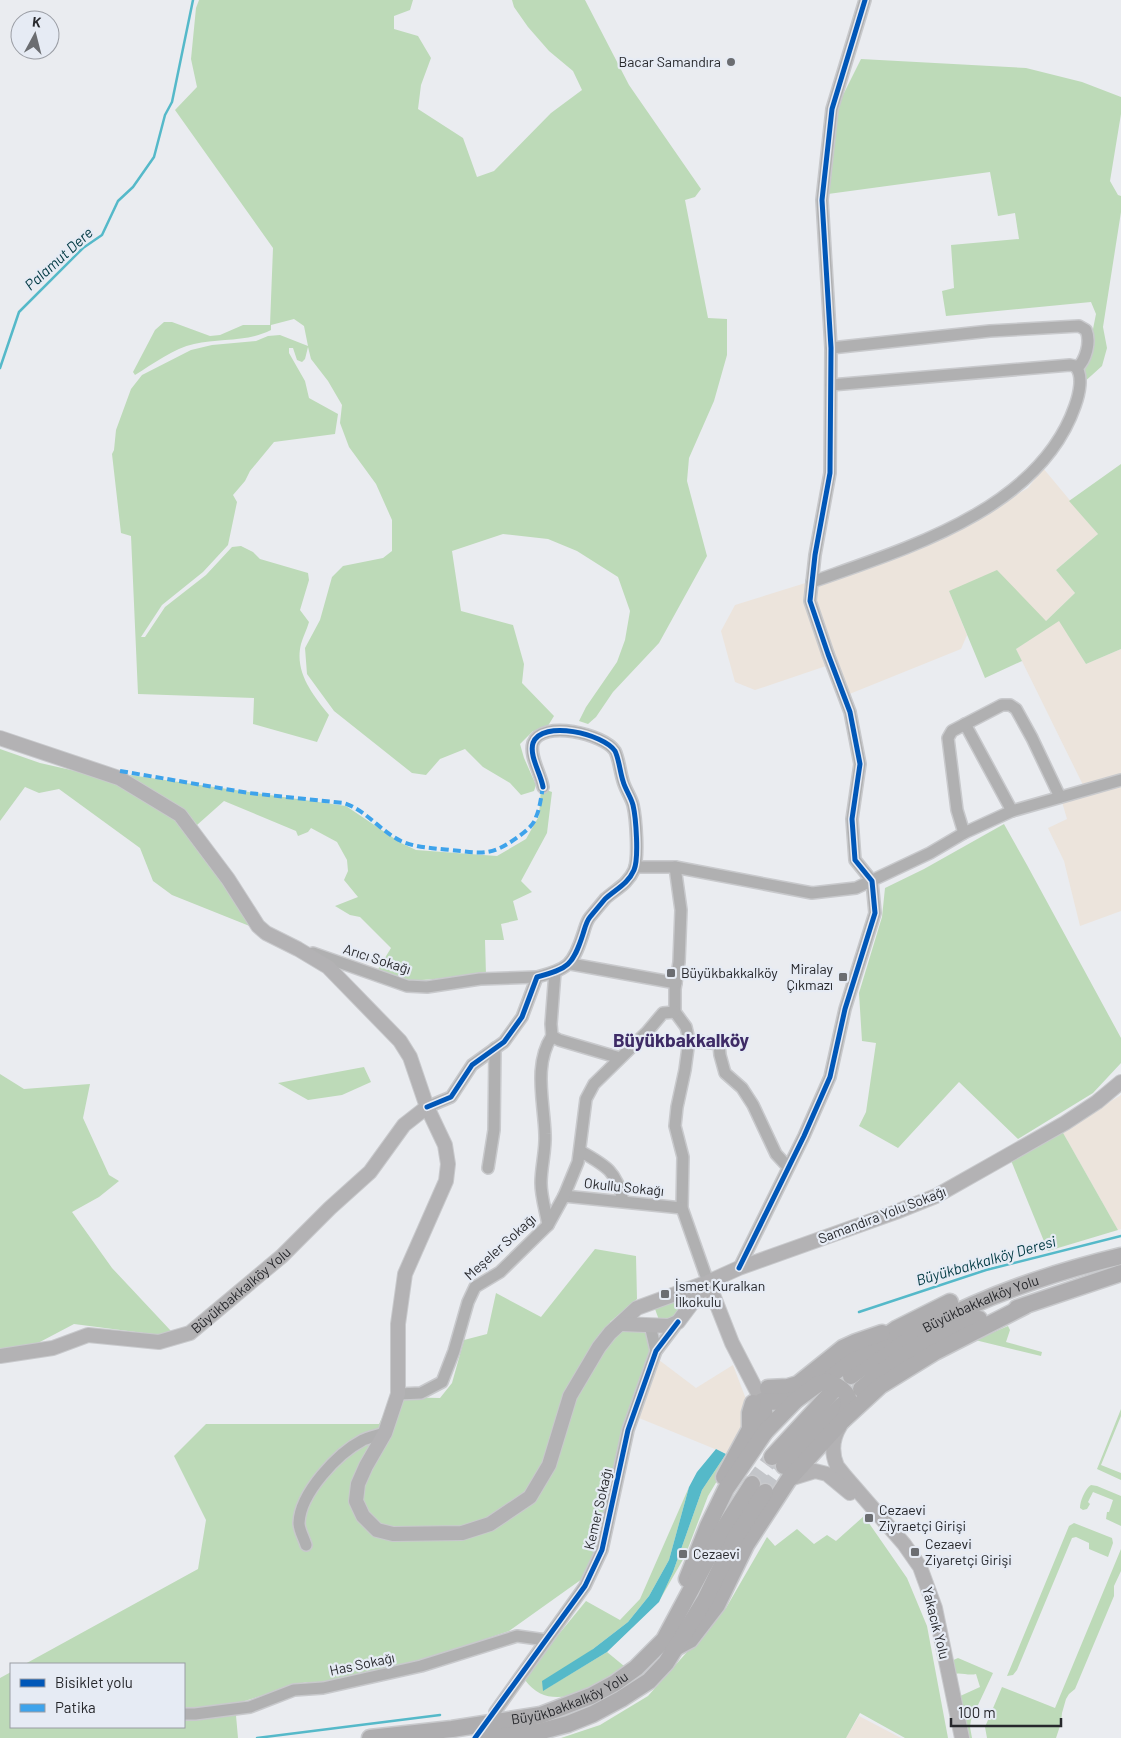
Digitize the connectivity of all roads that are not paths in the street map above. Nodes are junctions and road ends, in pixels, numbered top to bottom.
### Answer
1 (865, 0) edge
2 (831, 348) junction
3 (1077, 368) junction
4 (831, 385) junction
5 (812, 582) junction
6 (965, 724) junction
7 (0, 738) edge
8 (1121, 780) edge
9 (543, 787) dead end
10 (1060, 797) junction
11 (1012, 811) junction
12 (964, 833) junction
13 (675, 866) junction
14 (635, 867) junction
15 (872, 881) junction
16 (298, 948) junction
17 (571, 964) junction
18 (555, 972) junction
19 (537, 977) junction
20 (676, 983) junction
21 (675, 1012) junction
22 (552, 1036) junction
23 (689, 1040) junction
24 (495, 1048) junction
25 (620, 1058) junction
26 (1121, 1082) edge
27 (427, 1107) junction
28 (580, 1151) junction
29 (788, 1167) junction
30 (488, 1168) dead end
31 (564, 1196) junction
32 (623, 1201) junction
33 (682, 1208) junction
34 (548, 1225) junction
35 (1121, 1256) edge
36 (739, 1268) junction
37 (1121, 1273) edge
38 (708, 1282) junction
39 (1018, 1286) junction
40 (646, 1304) junction
41 (1026, 1306) junction
42 (678, 1322) junction
43 (622, 1324) junction
44 (650, 1325) junction
45 (896, 1329) junction
46 (656, 1351) junction
47 (0, 1356) edge
48 (851, 1376) dead end
49 (825, 1388) junction
50 (861, 1389) dead end
51 (398, 1394) junction
52 (761, 1398) junction
53 (796, 1400) junction
54 (842, 1413) junction
55 (765, 1432) junction
56 (386, 1433) junction
57 (750, 1456) junction
58 (782, 1467) junction
59 (758, 1488) tunnel mouth
60 (708, 1526) junction
61 (306, 1545) dead end
62 (546, 1640) junction
63 (669, 1644) junction
64 (495, 1712) tunnel mouth
65 (185, 1714) edge
66 (370, 1738) edge
67 (486, 1738) edge
68 (953, 1738) edge
69 (962, 1738) edge

1 - 2 street
2 - 3 street
2 - 4 street
3 - 4 street
3 - 5 street
4 - 5 street
5 - 15 street
6 - 10 street
6 - 11 street
6 - 12 street
7 - 16 main road
8 - 10 street
9 - 14 street
10 - 11 street
11 - 12 street
12 - 15 street
13 - 14 street
13 - 15 street
13 - 20 street
14 - 17 street
15 - 29 street
16 - 19 street, Arıcı Sokağı
16 - 27 main road
17 - 18 street, Arıcı Sokağı
17 - 20 street
18 - 19 street, Arıcı Sokağı
18 - 22 street
19 - 24 street
20 - 21 street
21 - 23 street
21 - 25 street, Meşeler Sokağı
22 - 25 street
22 - 34 street
23 - 29 street
23 - 33 street
24 - 27 street
24 - 30 street
25 - 28 street, Meşeler Sokağı
26 - 36 main road, Samandıra Yolu Sokağı
27 - 47 main road, Büyükbakkalköy Yolu
27 - 51 main road
28 - 31 street, Meşeler Sokağı
28 - 32 street
29 - 36 street
31 - 32 street, Okullu Sokağı
31 - 34 street, Meşeler Sokağı
32 - 33 street, Okullu Sokağı
33 - 38 street
34 - 51 street, Meşeler Sokağı
35 - 39 highway, Büyükbakkalköy Yolu
36 - 38 main road, Samandıra Yolu Sokağı
37 - 41 highway, Büyükbakkalköy Yolu
38 - 40 main road, Samandıra Yolu Sokağı
38 - 42 main road, Kemer Sokağı
38 - 52 main road
39 - 45 highway
39 - 48 highway, Büyükbakkalköy Yolu
40 - 43 main road, Samandıra Yolu Sokağı
40 - 44 main road
41 - 50 highway, Büyükbakkalköy Yolu
41 - 54 highway
42 - 44 main road
42 - 46 street, Kemer Sokağı
43 - 44 main road
43 - 56 main road, Samandıra Yolu Sokağı
44 - 46 street
45 - 49 highway
45 - 52 highway
46 - 62 street, Kemer Sokağı
49 - 53 highway
49 - 54 highway
49 - 58 highway
51 - 56 main road
52 - 53 highway
52 - 55 highway
52 - 60 highway
53 - 55 highway
54 - 58 highway
54 - 69 main road, Yakacık Yolu
55 - 57 highway
56 - 61 street
57 - 58 highway
57 - 60 highway
58 - 63 highway
58 - 68 main road, Yakacık Yolu
59 - 63 highway
60 - 63 highway
62 - 64 street, Kemer Sokağı
62 - 65 street, Has Sokağı
63 - 66 highway, Büyükbakkalköy Yolu
63 - 67 highway, Büyükbakkalköy Yolu

